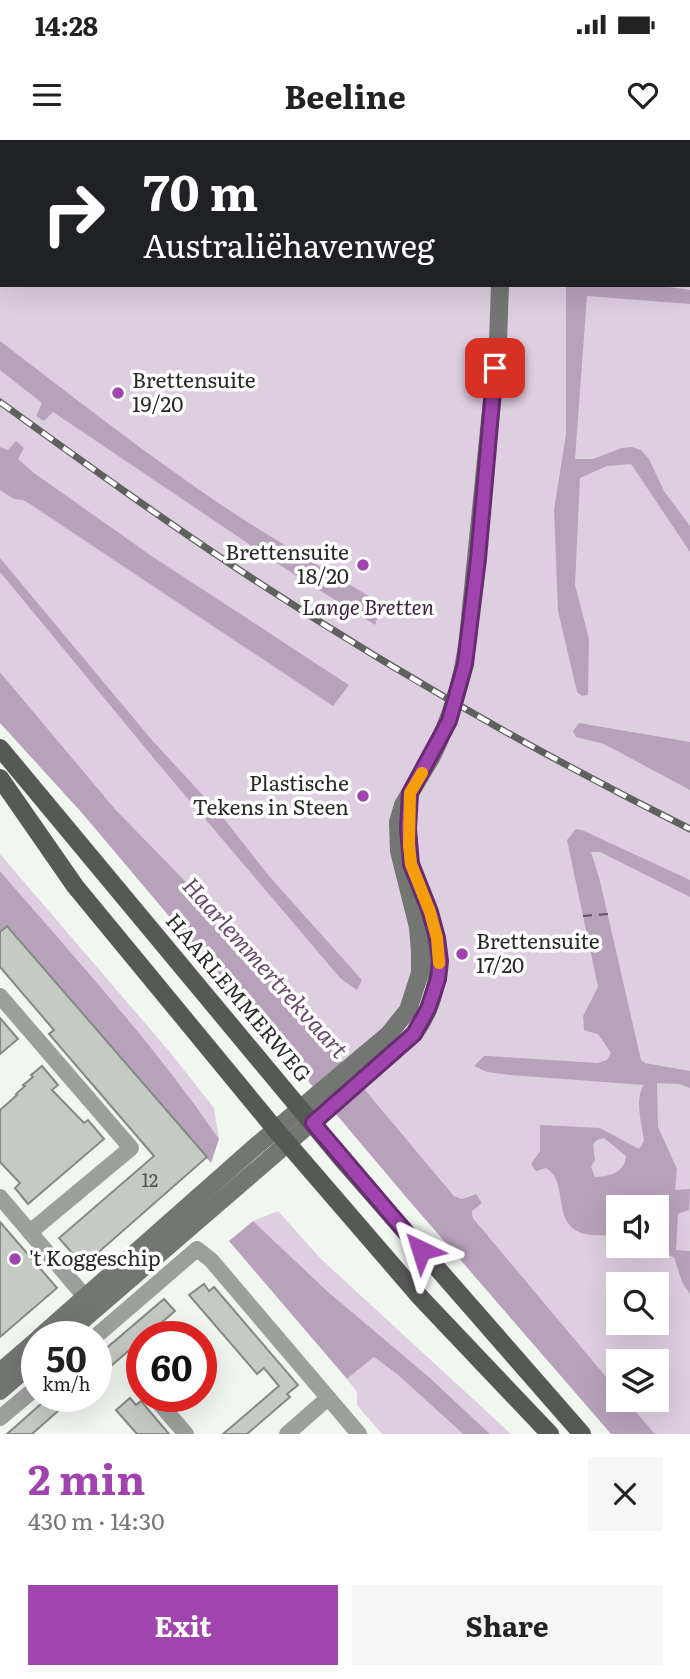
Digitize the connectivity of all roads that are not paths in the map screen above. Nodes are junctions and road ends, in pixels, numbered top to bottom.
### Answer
1 (500, 287) edge
2 (0, 748) edge
3 (0, 778) edge
4 (0, 996) edge
5 (313, 1111) junction
6 (276, 1129) junction
7 (288, 1144) junction
8 (0, 1197) edge
9 (30, 1232) junction
10 (86, 1298) junction
11 (60, 1321) edge
12 (82, 1321) edge
13 (112, 1322) edge
14 (21, 1354) edge
15 (0, 1372) edge
16 (21, 1373) edge
17 (0, 1391) edge
18 (328, 1398) junction
19 (21, 1400) edge
20 (167, 1412) edge
21 (0, 1418) edge
22 (186, 1434) edge
23 (287, 1434) edge
24 (359, 1434) edge
25 (550, 1434) edge
26 (582, 1434) edge

1 - 5 street, bridge
2 - 5 main road, HAARLEMMERWEG
3 - 6 main road
4 - 9 street
5 - 6 street
5 - 7 street
5 - 26 main road, HAARLEMMERWEG
6 - 7 main road
6 - 10 street
7 - 12 street
7 - 25 main road
8 - 9 street
9 - 10 street
10 - 11 street
13 - 18 street
14 - 15 street
16 - 17 street
18 - 23 street
18 - 24 street
19 - 21 street
20 - 22 street

